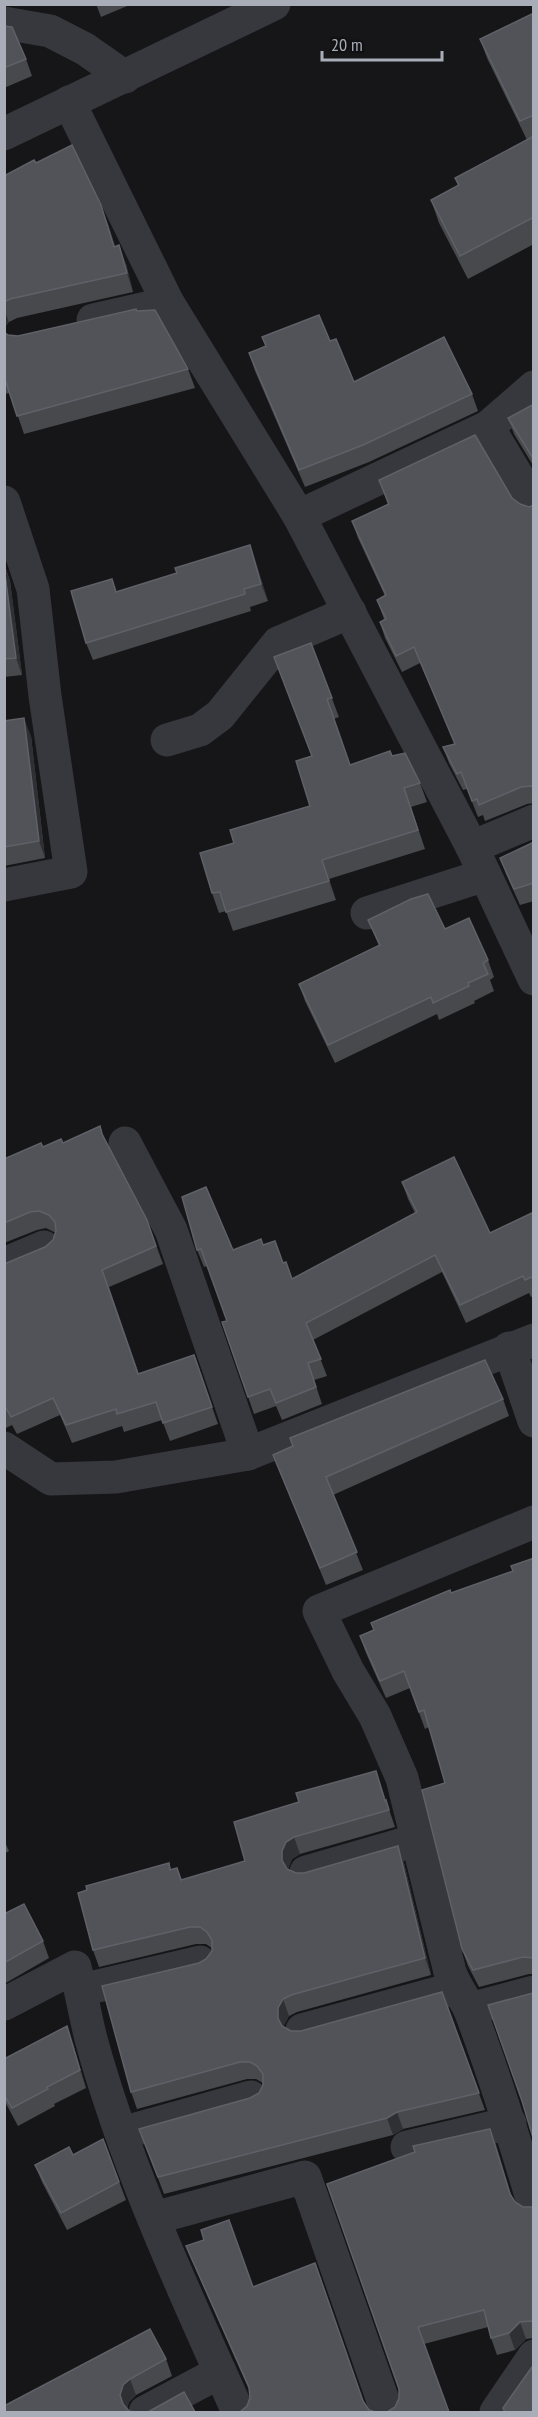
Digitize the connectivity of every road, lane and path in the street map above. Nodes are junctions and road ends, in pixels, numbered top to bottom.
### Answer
1 (274, 4) edge
2 (4, 23) edge
3 (125, 77) junction
4 (69, 102) junction
5 (4, 134) edge
6 (168, 303) junction
7 (66, 326) edge
8 (534, 387) edge
9 (488, 427) junction
10 (4, 502) edge
11 (534, 504) edge
12 (299, 516) junction
13 (350, 612) junction
14 (167, 740) dead end
15 (534, 821) edge
16 (479, 861) junction
17 (4, 885) edge
18 (368, 913) dead end
19 (534, 979) edge
20 (125, 1143) dead end
21 (44, 1247) edge
22 (4, 1264) edge
23 (521, 1344) edge
24 (534, 1421) edge
25 (4, 1448) edge
26 (248, 1454) junction
27 (534, 1522) edge
28 (417, 1840) junction
29 (306, 1872) edge
30 (200, 1962) edge
31 (81, 1990) junction
32 (534, 1992) edge
33 (463, 1999) junction
34 (4, 2004) edge
35 (302, 2030) edge
36 (250, 2097) edge
37 (510, 2123) junction
38 (122, 2133) junction
39 (407, 2147) dead end
40 (534, 2206) edge
41 (154, 2218) junction
42 (534, 2356) edge
43 (220, 2372) junction
44 (145, 2412) edge
45 (238, 2412) edge
46 (387, 2412) edge
47 (496, 2412) edge

1 - 3 street
2 - 3 street
3 - 4 street
4 - 5 street
4 - 6 street
6 - 7 street
6 - 12 street
8 - 9 street
9 - 11 street
9 - 12 street
10 - 17 street
12 - 13 street
13 - 14 street
13 - 16 street
15 - 16 street
16 - 18 street
16 - 19 street
20 - 26 street
21 - 22 street
23 - 24 street
23 - 26 street
25 - 26 street
27 - 28 street
28 - 29 street
28 - 33 street
30 - 31 street
31 - 34 street
31 - 38 street
32 - 33 street
33 - 35 street
33 - 37 street
36 - 38 street
37 - 39 street
37 - 40 street
38 - 41 street
41 - 43 street
41 - 46 street
42 - 47 street
43 - 44 street
43 - 45 street

